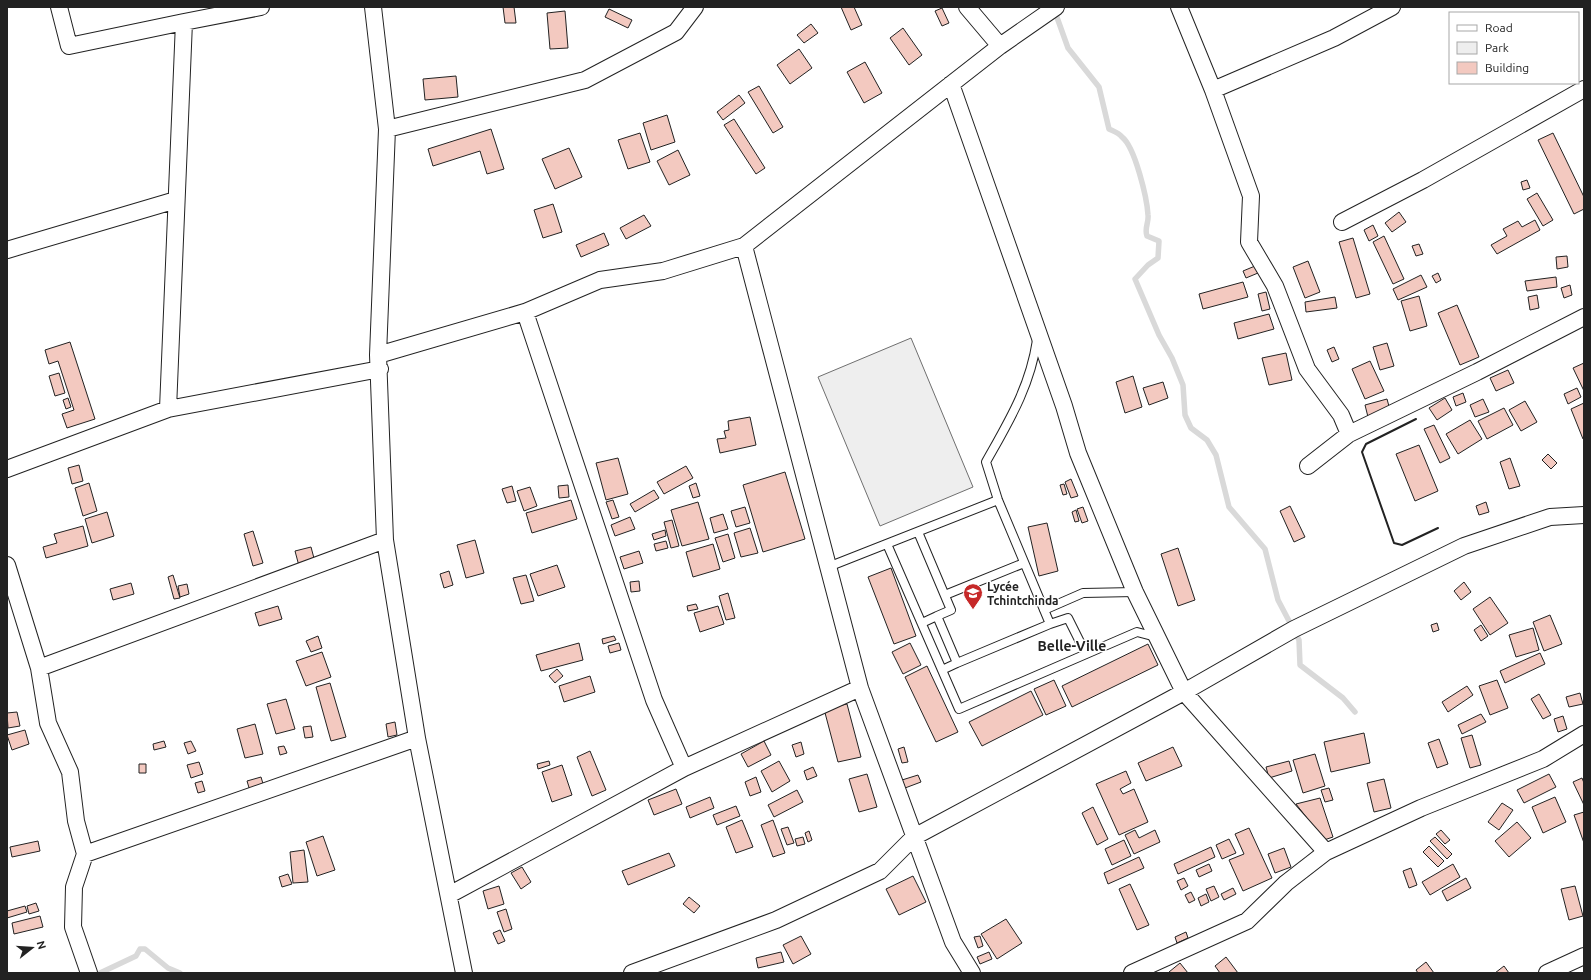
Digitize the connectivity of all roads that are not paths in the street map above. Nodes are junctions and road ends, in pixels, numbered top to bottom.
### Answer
1 (59, 7) edge
2 (261, 7) edge
3 (373, 7) edge
4 (695, 7) edge
5 (967, 7) edge
6 (1179, 7) edge
7 (1392, 7) edge
8 (1050, 11) edge
9 (184, 22) junction
10 (1000, 46) junction
11 (951, 84) junction
12 (1584, 89) edge
13 (1213, 90) junction
14 (387, 129) junction
15 (176, 200) junction
16 (1342, 222) dead end
17 (744, 246) junction
18 (7, 250) edge
19 (525, 312) junction
20 (1584, 317) edge
21 (1038, 333) junction
22 (379, 362) junction
23 (168, 409) junction
24 (1350, 434) junction
25 (1308, 466) dead end
26 (7, 469) edge
27 (998, 500) junction
28 (1584, 515) edge
29 (918, 532) junction
30 (385, 540) junction
31 (887, 544) junction
32 (1024, 563) junction
33 (7, 565) edge
34 (828, 567) junction
35 (1135, 592) junction
36 (945, 595) junction
37 (1044, 610) junction
38 (937, 616) junction
39 (922, 623) junction
40 (1050, 624) junction
41 (1156, 637) junction
42 (1086, 654) junction
43 (957, 663) junction
44 (39, 668) junction
45 (942, 670) junction
46 (860, 688) junction
47 (1184, 692) junction
48 (1584, 734) edge
49 (417, 738) junction
50 (684, 768) junction
51 (914, 837) junction
52 (1326, 852) junction
53 (85, 854) junction
54 (449, 895) junction
55 (1584, 956) edge
56 (89, 973) edge
57 (464, 973) edge
58 (632, 973) edge
59 (972, 973) edge
60 (1132, 973) edge
61 (1547, 973) edge

1 - 9 street
2 - 9 street
3 - 14 street
4 - 14 street
5 - 10 street
6 - 13 street
7 - 13 street
8 - 10 street
9 - 15 street
10 - 11 street
11 - 17 street
11 - 21 street
12 - 16 street
13 - 24 street
14 - 22 street
15 - 18 street
15 - 23 street
17 - 19 street
17 - 34 street
19 - 22 street
19 - 50 street
20 - 24 street
21 - 27 lane
21 - 35 street
22 - 23 street
22 - 30 street
23 - 26 street
24 - 25 street
27 - 29 lane
27 - 32 lane
28 - 47 street
29 - 31 lane
29 - 36 lane
30 - 44 street
30 - 49 street
31 - 34 lane
31 - 39 lane
32 - 36 lane
32 - 37 lane
33 - 44 street
34 - 46 street
35 - 37 lane
35 - 41 street
36 - 38 lane
37 - 40 lane
38 - 39 lane
38 - 43 lane
39 - 45 lane
40 - 42 lane
40 - 43 lane
41 - 42 lane
41 - 47 street
42 - 45 lane
43 - 45 lane
44 - 53 street
46 - 50 street
46 - 51 street
47 - 51 street
47 - 52 street
48 - 52 street
49 - 53 street
49 - 54 street
50 - 54 street
51 - 58 street
51 - 59 street
52 - 60 street
53 - 56 street
54 - 57 street
55 - 61 street

